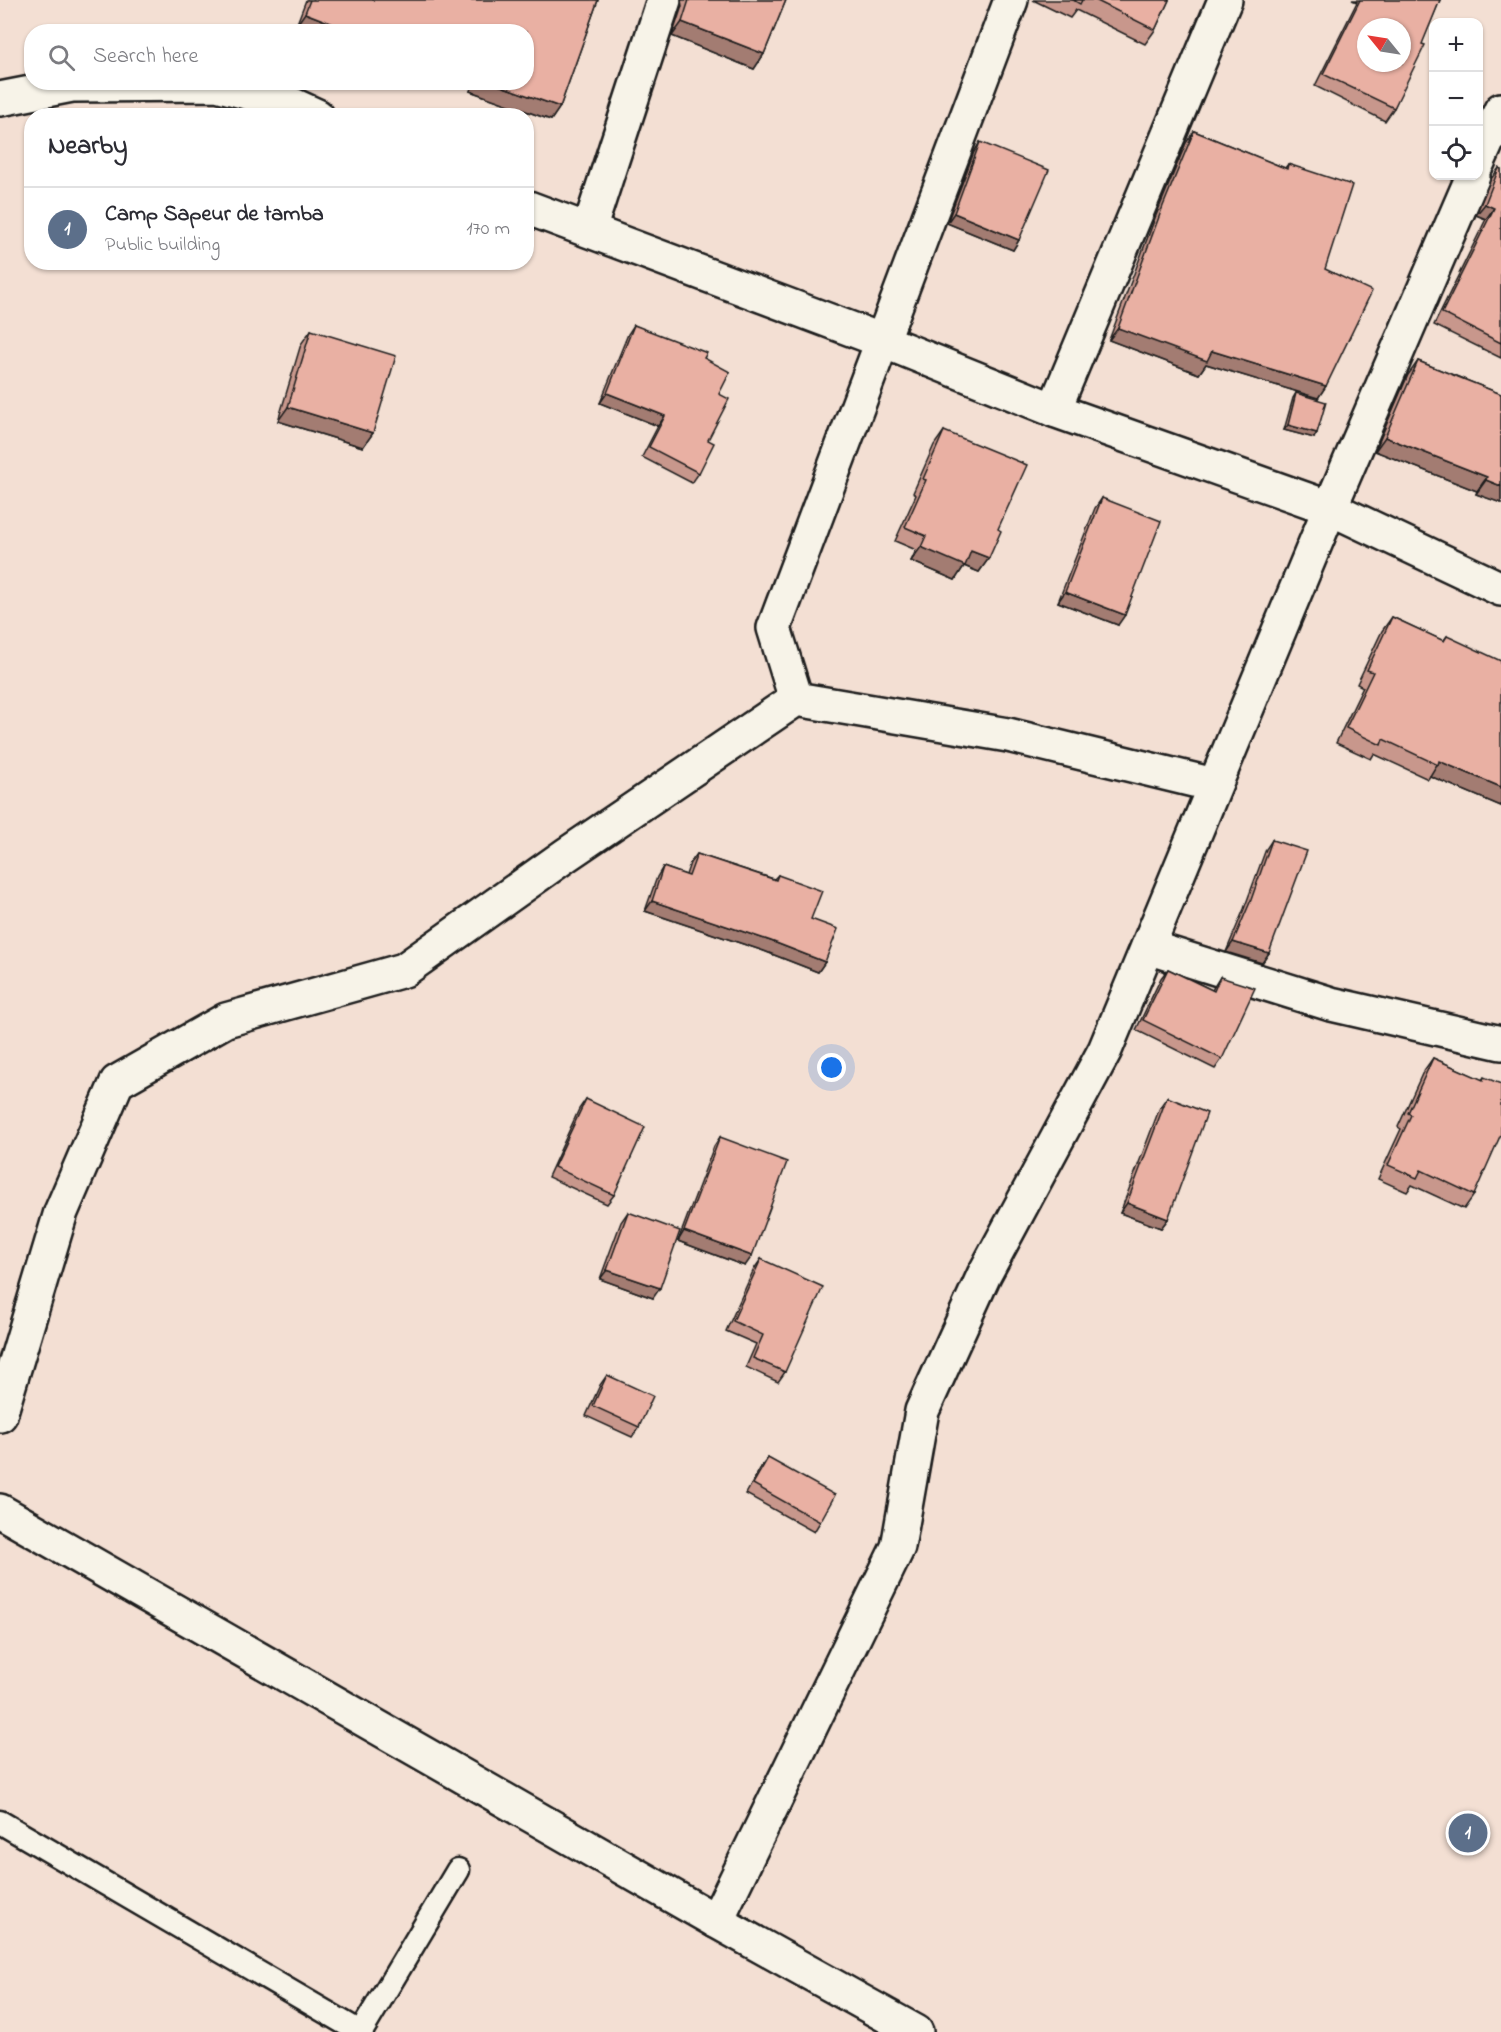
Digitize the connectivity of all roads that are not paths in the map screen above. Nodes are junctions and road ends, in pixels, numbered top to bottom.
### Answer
1 (664, 0) edge
2 (1011, 0) edge
3 (1225, 0) edge
4 (46, 90) edge
5 (239, 90) edge
6 (0, 99) edge
7 (300, 108) edge
8 (1501, 110) edge
9 (1483, 153) edge
10 (1471, 180) edge
11 (534, 210) edge
12 (590, 230) junction
13 (883, 341) junction
14 (1054, 410) junction
15 (1330, 508) junction
16 (1501, 589) edge
17 (796, 699) junction
18 (1214, 785) junction
19 (1148, 947) junction
20 (1501, 1043) edge
21 (0, 1415) edge
22 (0, 1511) edge
23 (0, 1822) edge
24 (458, 1870) dead end
25 (716, 1921) junction
26 (360, 2032) edge
27 (916, 2032) edge

1 - 12 street
2 - 13 street
3 - 14 street
4 - 6 street
5 - 7 street
8 - 9 street
10 - 15 street
11 - 12 street
12 - 13 street
13 - 14 street
13 - 17 street
14 - 15 street
15 - 16 street
15 - 18 street
17 - 18 street
17 - 21 street
18 - 19 street
19 - 20 street
19 - 25 street
22 - 25 street
23 - 26 lane
24 - 26 lane
25 - 27 street

